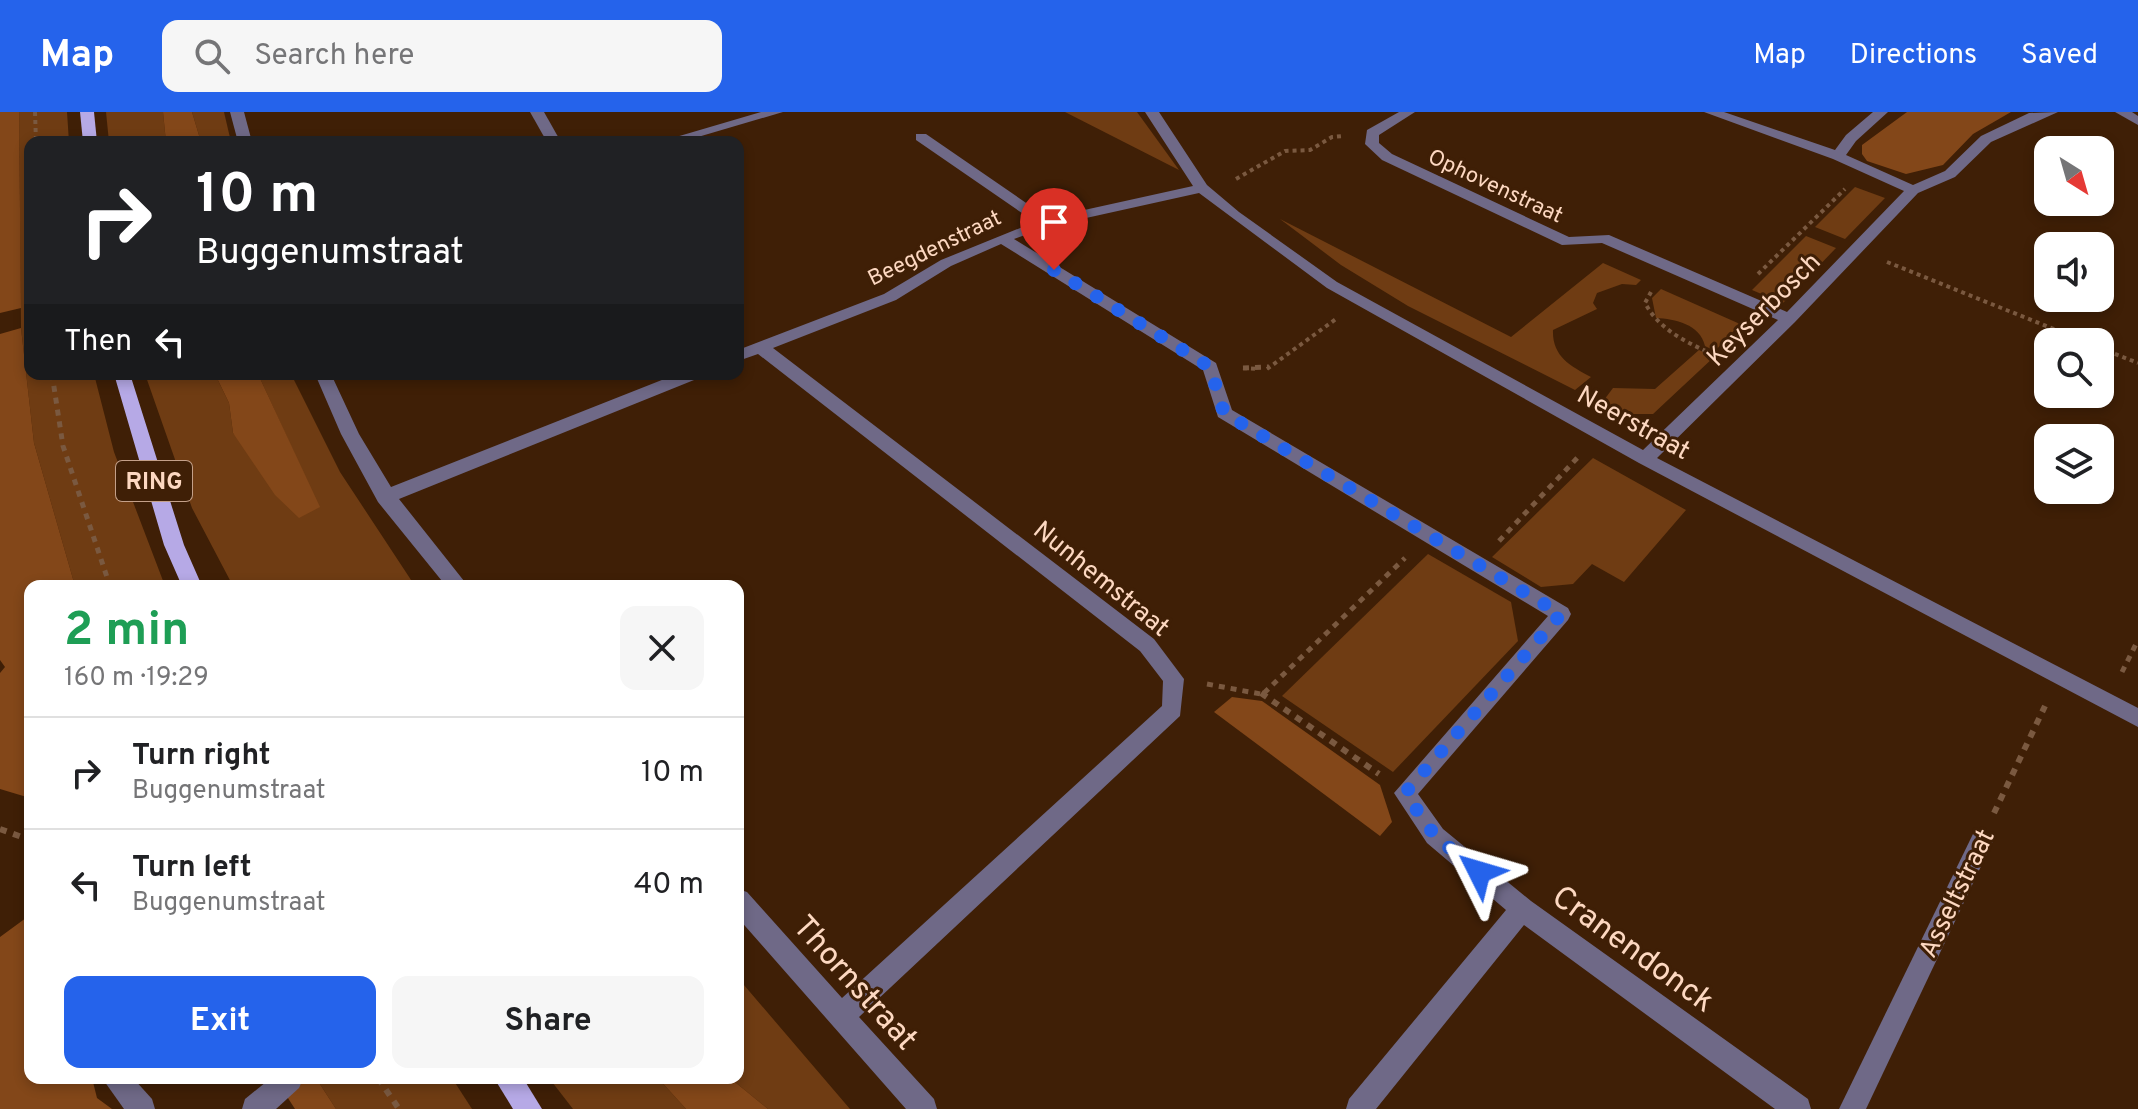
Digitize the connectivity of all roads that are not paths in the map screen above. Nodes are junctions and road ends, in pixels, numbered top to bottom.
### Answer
1 (87, 112) edge
2 (237, 112) edge
3 (537, 112) edge
4 (776, 112) edge
5 (1152, 112) edge
6 (1408, 112) edge
7 (1711, 112) edge
8 (1881, 112) edge
9 (2051, 112) edge
10 (2122, 112) edge
11 (2138, 121) edge
12 (89, 136) edge
13 (243, 136) edge
14 (551, 136) edge
15 (688, 136) edge
16 (921, 137) dead end
17 (1838, 156) junction
18 (1202, 188) junction
19 (1913, 190) junction
20 (1046, 223) junction
21 (1002, 238) junction
22 (1789, 319) junction
23 (760, 347) junction
24 (744, 354) edge
25 (124, 380) edge
26 (325, 380) edge
27 (678, 380) edge
28 (1645, 459) junction
29 (385, 497) junction
30 (189, 580) edge
31 (453, 580) edge
32 (2138, 718) edge
33 (1981, 841) road end
34 (744, 907) edge
35 (1522, 909) junction
36 (841, 1016) junction
37 (120, 1084) edge
38 (284, 1084) edge
39 (511, 1084) edge
40 (142, 1109) edge
41 (255, 1109) edge
42 (529, 1109) edge
43 (924, 1109) edge
44 (1359, 1109) edge
45 (1798, 1109) edge
46 (1852, 1109) edge

1 - 12 main road
2 - 13 street
3 - 14 street
4 - 15 street
5 - 18 street, Neerstraat
6 - 22 street, Ophovenstraat
7 - 17 street
8 - 17 street
9 - 19 street, Keyserbosch
10 - 11 street
16 - 20 street
17 - 19 street
18 - 20 street, Beegdenstraat
18 - 28 street, Neerstraat
19 - 22 street, Keyserbosch
20 - 21 street, Beegdenstraat
21 - 23 street, Beegdenstraat
21 - 35 street
22 - 28 street, Keyserbosch
23 - 24 street, Beegdenstraat
23 - 36 street, Nunhemstraat
25 - 30 main road, RING
26 - 29 street
27 - 29 street
28 - 32 street, Neerstraat
29 - 31 street
33 - 46 street, Asseltstraat
34 - 36 street, Thornstraat
35 - 44 street, Cranendonck
35 - 45 street, Cranendonck
36 - 43 street, Thornstraat
37 - 40 street
38 - 41 street
39 - 42 main road

